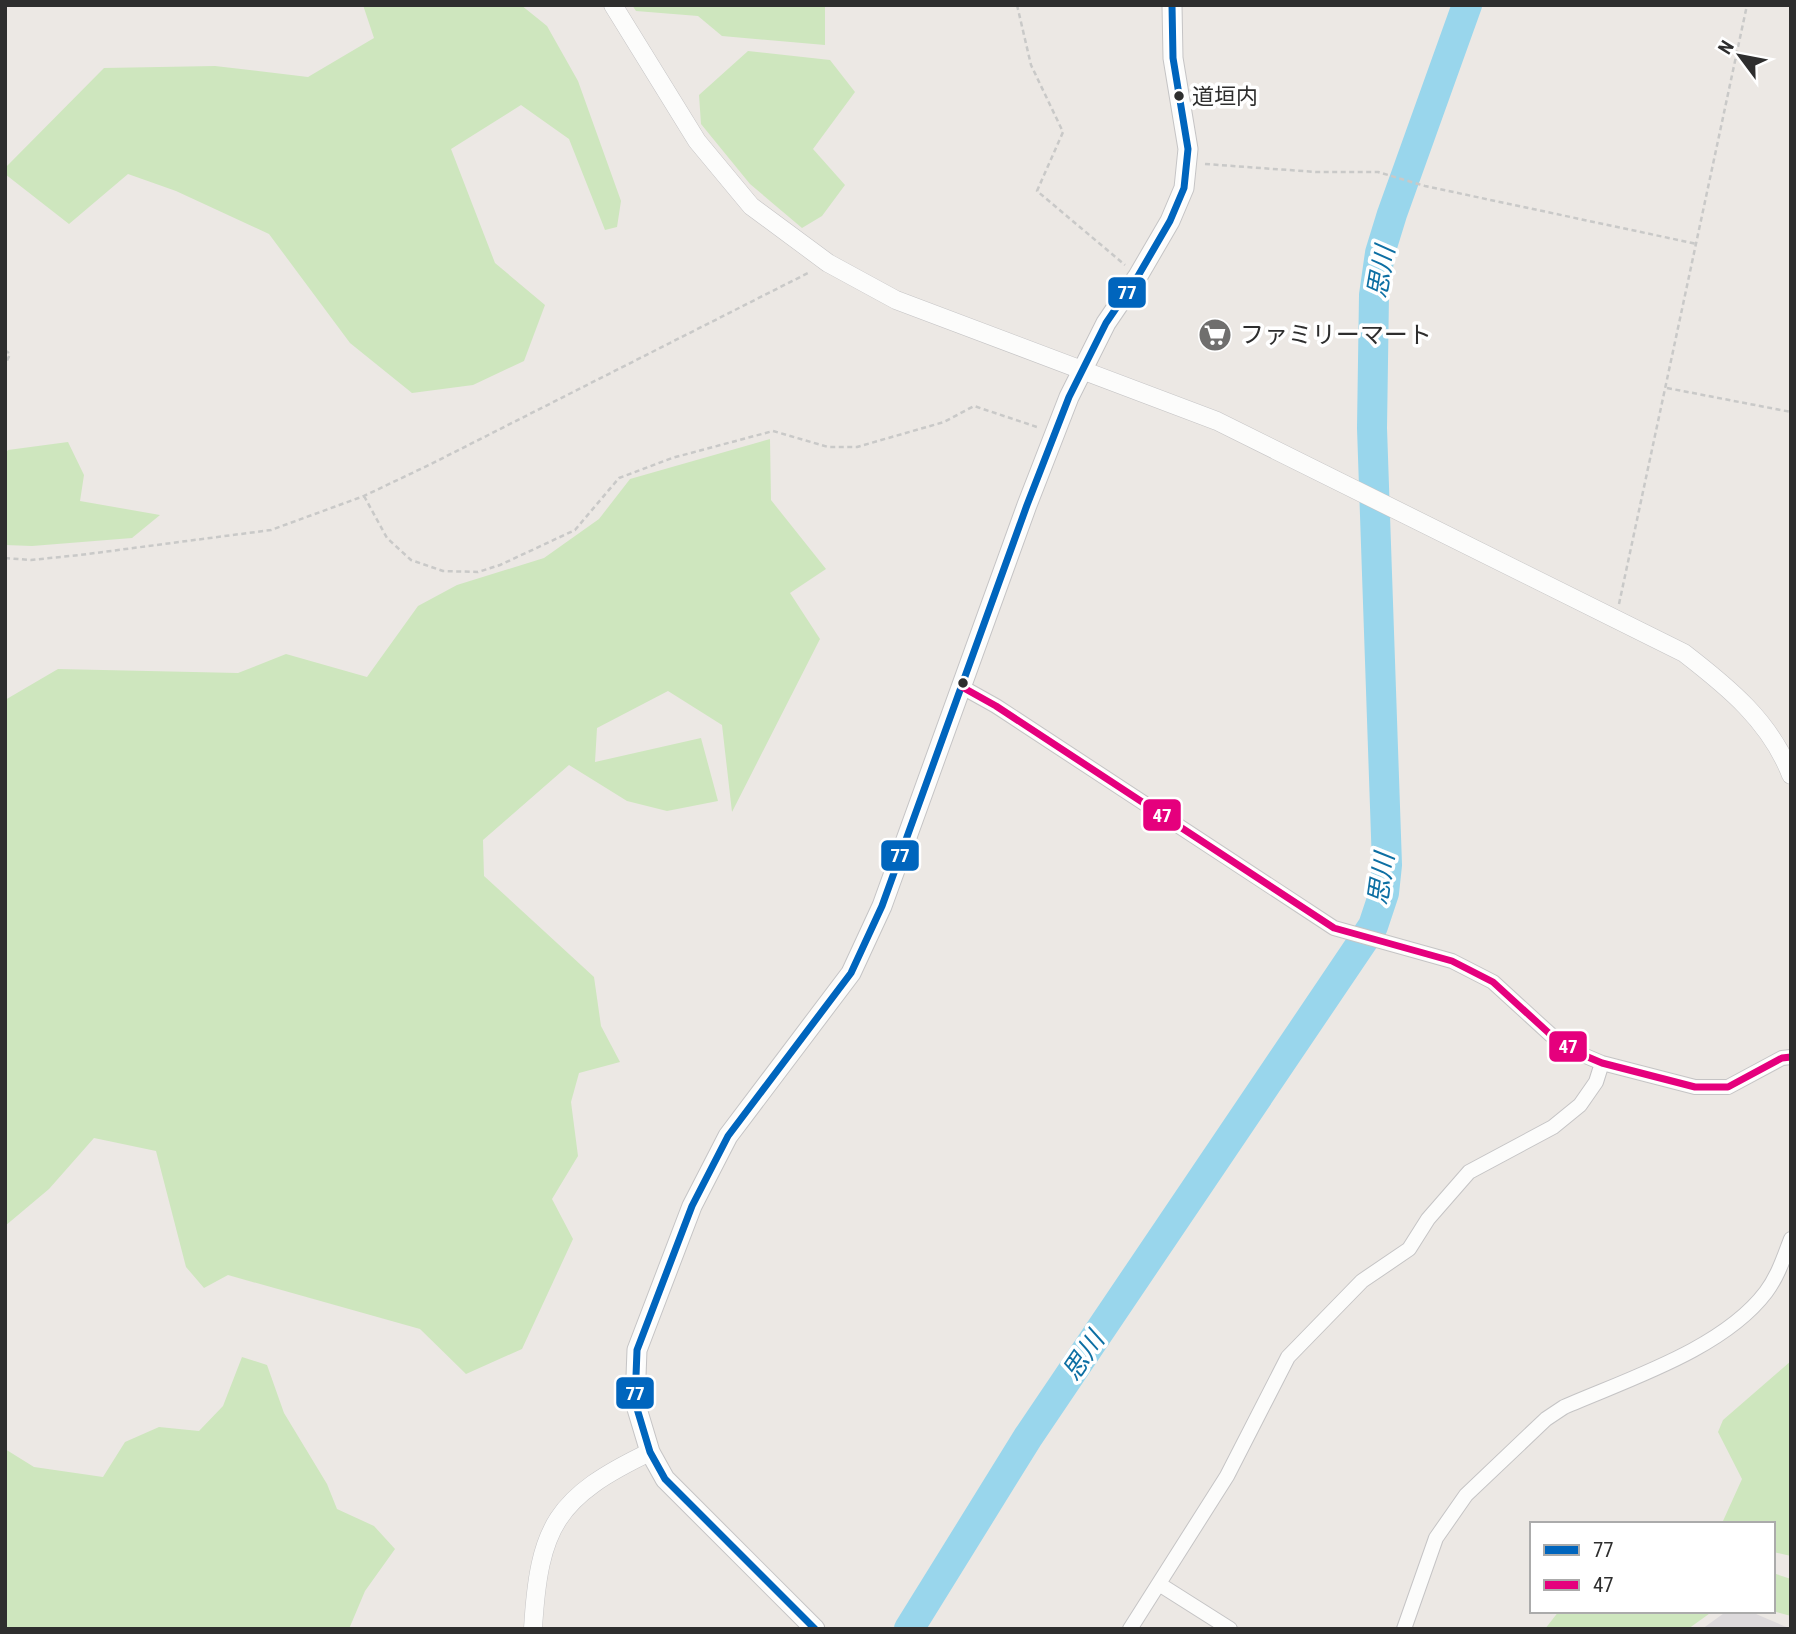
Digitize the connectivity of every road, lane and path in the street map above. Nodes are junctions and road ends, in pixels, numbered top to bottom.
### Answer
1 (613, 5) edge
2 (1017, 5) edge
3 (1172, 5) edge
4 (1747, 5) edge
5 (1187, 163) junction
6 (1697, 244) junction
7 (828, 263) junction
8 (1138, 276) junction
9 (5, 350) edge
10 (5, 365) edge
11 (1082, 369) junction
12 (1667, 388) junction
13 (1791, 412) edge
14 (1056, 433) junction
15 (364, 496) junction
16 (5, 558) edge
17 (1616, 617) junction
18 (962, 687) junction
19 (1790, 769) edge
20 (1791, 1057) edge
21 (1602, 1063) junction
22 (1791, 1239) edge
23 (650, 1452) junction
24 (1160, 1584) junction
25 (533, 1629) edge
26 (815, 1629) edge
27 (1130, 1629) edge
28 (1230, 1629) edge
29 (1404, 1629) edge

1 - 7 street
2 - 8 path
3 - 5 main road
4 - 6 path
5 - 6 path
5 - 8 main road
6 - 12 path
7 - 11 street
7 - 15 path
8 - 11 main road
9 - 10 path
11 - 14 main road
11 - 17 street
12 - 13 path
12 - 17 path
14 - 15 path
14 - 18 main road
15 - 16 path
17 - 19 street
18 - 21 street
18 - 23 main road
20 - 21 street
21 - 24 street
22 - 29 street
23 - 25 street
23 - 26 main road
24 - 27 street
24 - 28 street

